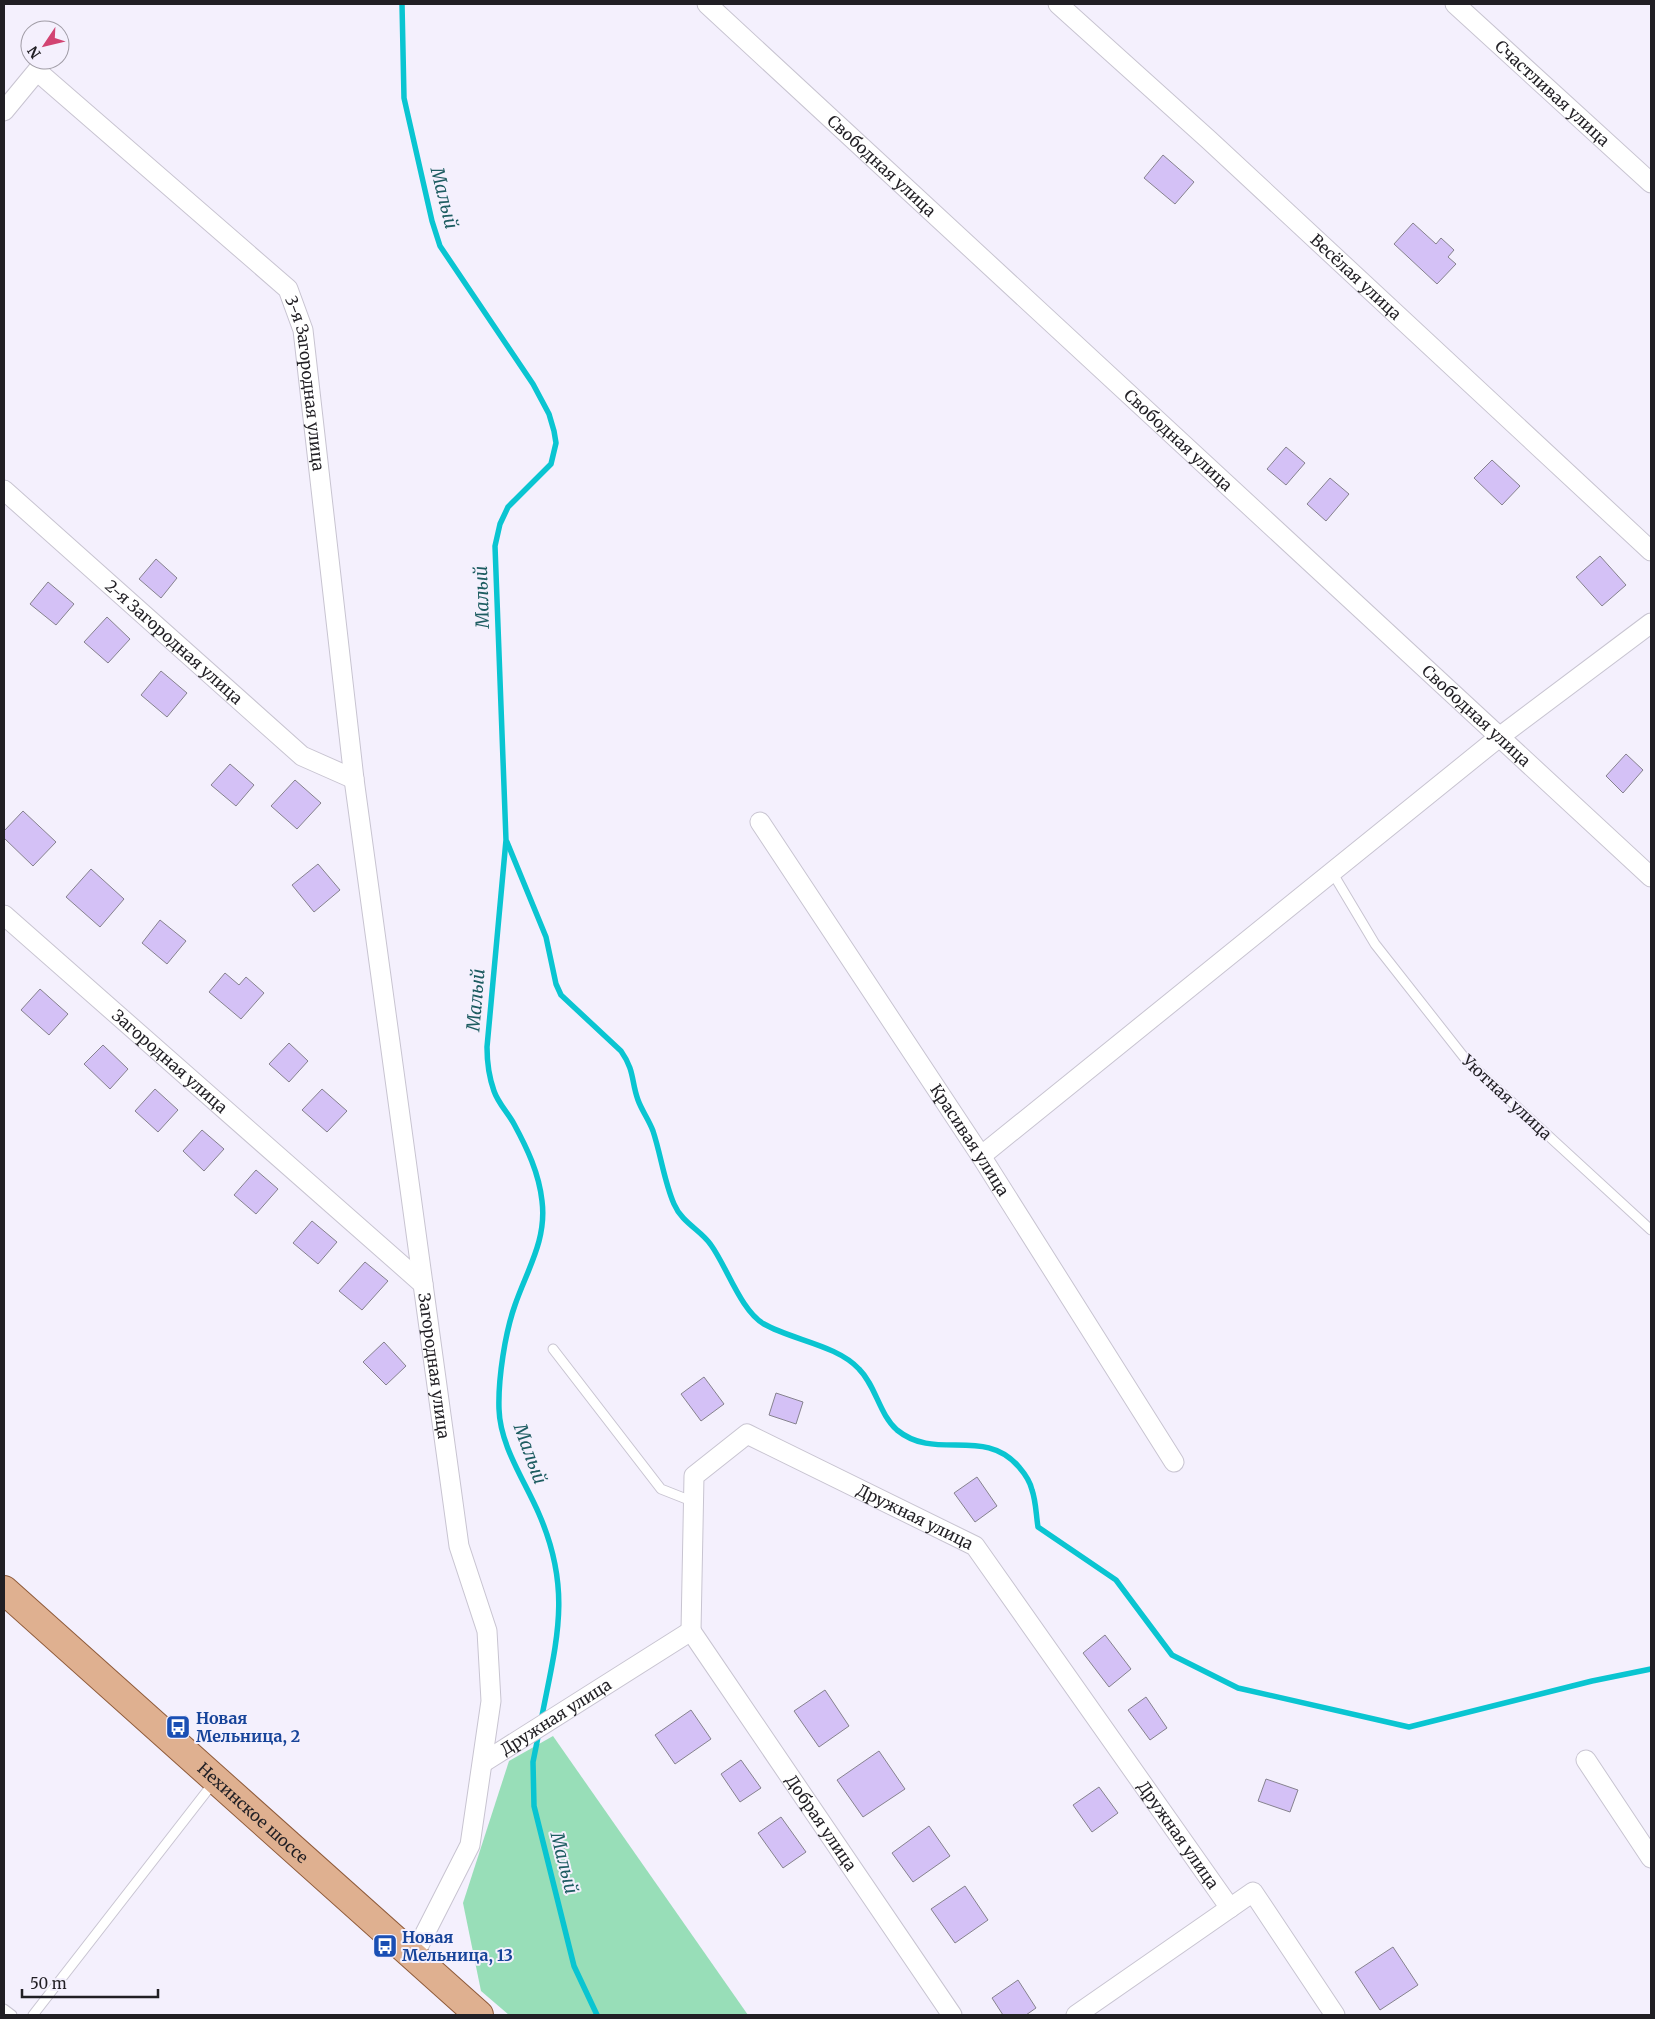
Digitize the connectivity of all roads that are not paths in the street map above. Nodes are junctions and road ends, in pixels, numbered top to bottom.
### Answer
1 (707, 4) edge
2 (1058, 4) edge
3 (1455, 4) edge
4 (4, 111) edge
5 (1651, 183) edge
6 (4, 490) edge
7 (1651, 550) edge
8 (1651, 623) edge
9 (1498, 738) junction
10 (354, 779) junction
11 (760, 822) dead end
12 (1332, 872) junction
13 (1651, 877) edge
14 (4, 914) edge
15 (982, 1156) junction
16 (1651, 1230) edge
17 (423, 1284) junction
18 (553, 1349) dead end
19 (1174, 1462) dead end
20 (694, 1502) junction
21 (4, 1590) edge
22 (691, 1631) junction
23 (1586, 1760) dead end
24 (484, 1762) junction
25 (216, 1779) junction
26 (1651, 1858) edge
27 (1230, 1908) junction
28 (413, 1957) junction
29 (4, 2009) edge
30 (12, 2015) edge
31 (33, 2015) edge
32 (479, 2015) edge
33 (952, 2015) edge
34 (1076, 2015) edge
35 (1335, 2015) edge

1 - 9 street, Свободная улица
2 - 7 street, Весёлая улица
3 - 5 street, Счастливая улица
4 - 10 street, 3-я Загородная улица
6 - 10 street, 2-я Загородная улица
8 - 9 street
9 - 12 street
9 - 13 street, Свободная улица
10 - 17 street, 3-я Загородная улица
11 - 15 street, Красивая улица
12 - 15 street
12 - 16 lane, Уютная улица
14 - 17 street, Загородная улица
15 - 19 street, Красивая улица
17 - 24 street, Загородная улица
18 - 20 lane
20 - 22 street, Дружная улица
20 - 27 street, Дружная улица
21 - 25 main road, Нехинское шоссе
22 - 24 street, Дружная улица
22 - 33 street, Добрая улица
23 - 26 street
24 - 28 street, Загородная улица
25 - 28 main road, Нехинское шоссе
25 - 31 lane
27 - 34 street
27 - 35 street
28 - 32 main road, Нехинское шоссе
29 - 30 lane

